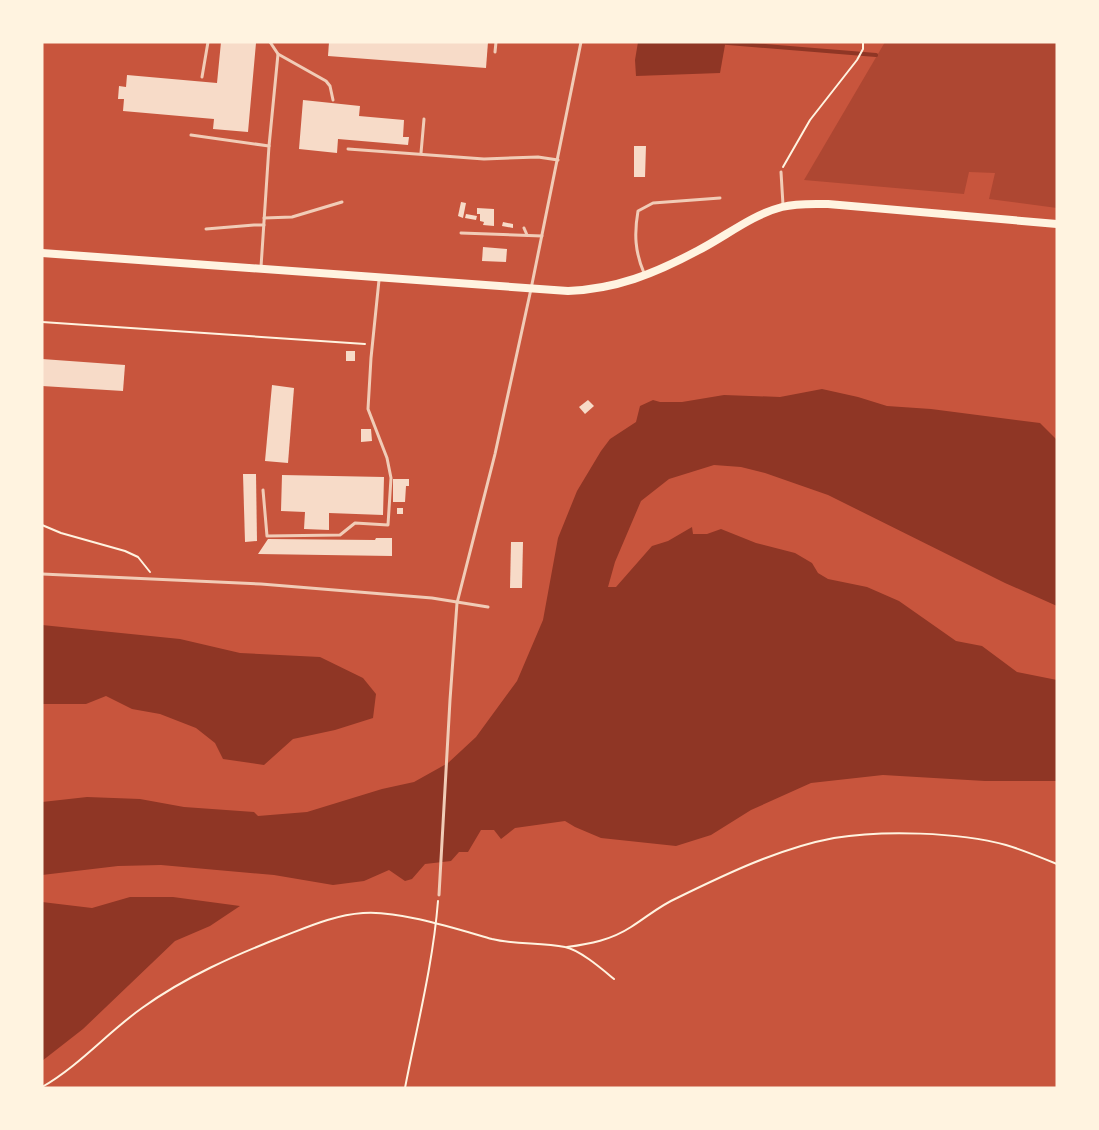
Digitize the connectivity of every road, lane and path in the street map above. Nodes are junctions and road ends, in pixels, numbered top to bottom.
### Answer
1 (208, 42) edge
2 (270, 42) edge
3 (496, 42) edge
4 (581, 42) edge
5 (863, 42) edge
6 (495, 52) dead end
7 (278, 54) junction
8 (202, 77) dead end
9 (333, 100) dead end
10 (424, 119) dead end
11 (191, 135) dead end
12 (269, 146) junction
13 (348, 149) dead end
14 (421, 153) junction
15 (558, 160) junction
16 (781, 172) joint
17 (720, 198) dead end
18 (342, 202) dead end
19 (784, 207) junction
20 (264, 218) junction
21 (1057, 224) edge
22 (264, 225) junction
23 (524, 228) dead end
24 (206, 230) dead end
25 (461, 233) dead end
26 (527, 235) junction
27 (542, 236) junction
28 (42, 253) edge
29 (261, 269) junction
30 (645, 276) junction
31 (379, 278) junction
32 (531, 289) junction
33 (42, 321) edge
34 (372, 345) junction
35 (263, 490) dead end
36 (42, 525) edge
37 (42, 574) edge
38 (155, 579) junction
39 (457, 603) junction
40 (488, 607) dead end
41 (1057, 864) edge
42 (439, 895) joint
43 (436, 924) junction
44 (567, 947) junction
45 (614, 979) dead end
46 (42, 1087) edge
47 (405, 1088) edge

1 - 8 lane
2 - 7 lane
3 - 6 lane
4 - 15 lane
5 - 16 path
7 - 9 lane
7 - 12 lane
10 - 14 lane
11 - 12 lane
12 - 20 lane
13 - 14 lane
14 - 15 lane
15 - 27 lane
16 - 19 lane
17 - 30 lane
18 - 20 lane
19 - 21 main road
19 - 30 main road
20 - 22 lane
22 - 24 lane
22 - 29 lane
23 - 26 lane
25 - 26 lane
26 - 27 lane
27 - 32 lane
28 - 29 main road
29 - 31 main road
30 - 32 main road
31 - 32 main road
31 - 34 lane
32 - 39 lane
33 - 34 path
34 - 35 lane
36 - 38 path
37 - 38 lane
38 - 39 lane
39 - 40 lane
39 - 42 lane
41 - 44 path
42 - 43 path
43 - 44 path
43 - 46 path
43 - 47 path
44 - 45 path

